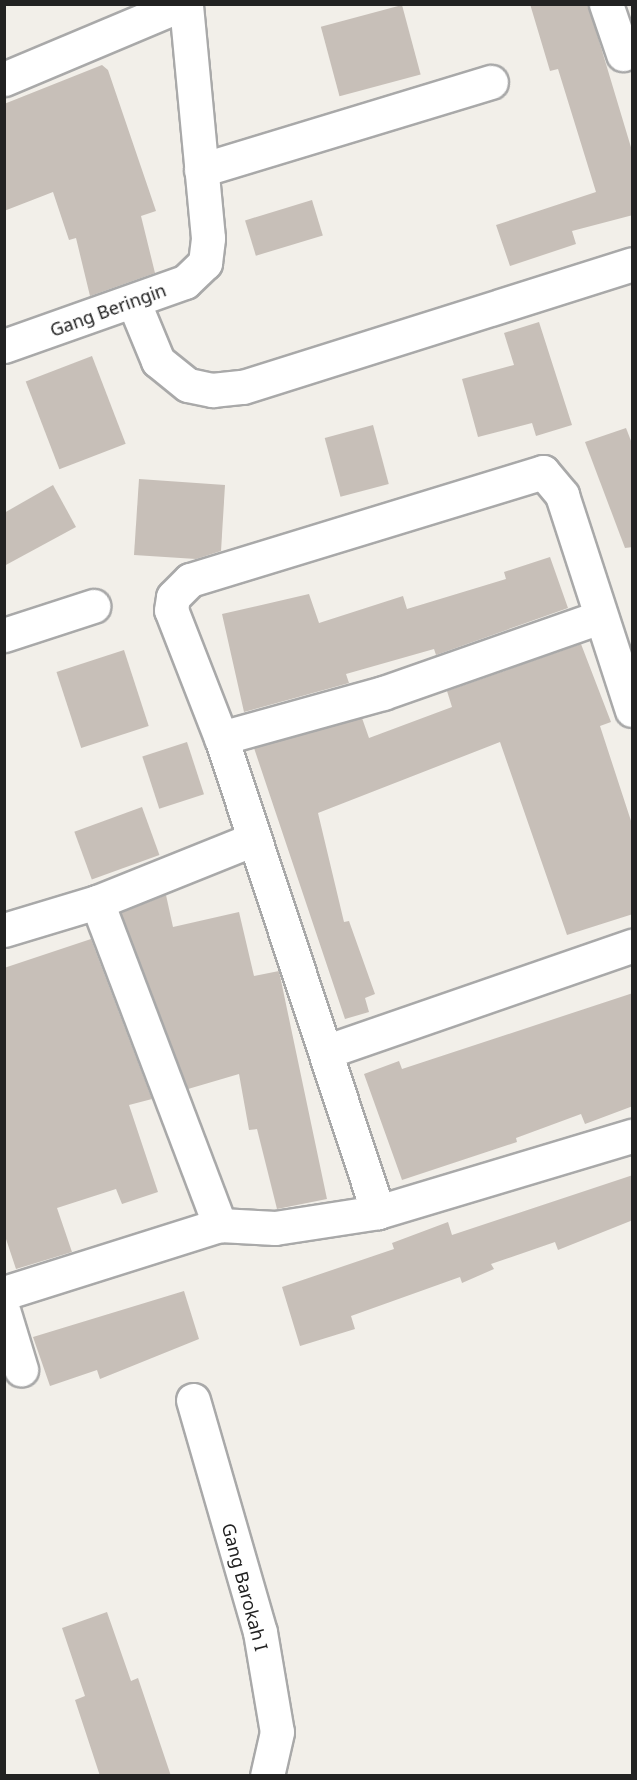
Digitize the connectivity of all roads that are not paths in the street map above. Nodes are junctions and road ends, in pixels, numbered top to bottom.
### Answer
1 (184, 4) edge
2 (606, 4) edge
3 (622, 54) dead end
4 (4, 79) edge
5 (491, 82) dead end
6 (201, 170) junction
7 (633, 264) edge
8 (134, 303) junction
9 (4, 346) edge
10 (93, 606) dead end
11 (600, 617) junction
12 (4, 635) edge
13 (633, 710) edge
14 (221, 738) junction
15 (254, 839) junction
16 (97, 902) junction
17 (4, 930) edge
18 (633, 946) edge
19 (328, 1051) junction
20 (633, 1136) edge
21 (378, 1212) junction
22 (220, 1225) junction
23 (4, 1293) edge
24 (4, 1313) edge
25 (21, 1369) dead end
26 (192, 1400) dead end
27 (267, 1776) edge

1 - 4 street
1 - 6 street
2 - 3 street
5 - 6 street
6 - 8 street, Gang Beringin
7 - 8 street
8 - 9 street, Gang Beringin
10 - 12 street
11 - 13 street
11 - 14 street
11 - 14 street
14 - 15 street
15 - 16 street
15 - 19 street
16 - 17 street
16 - 22 street
18 - 19 street
19 - 21 street
20 - 21 street
21 - 22 street
22 - 23 street
24 - 25 street
26 - 27 street, Gang Barokah I

